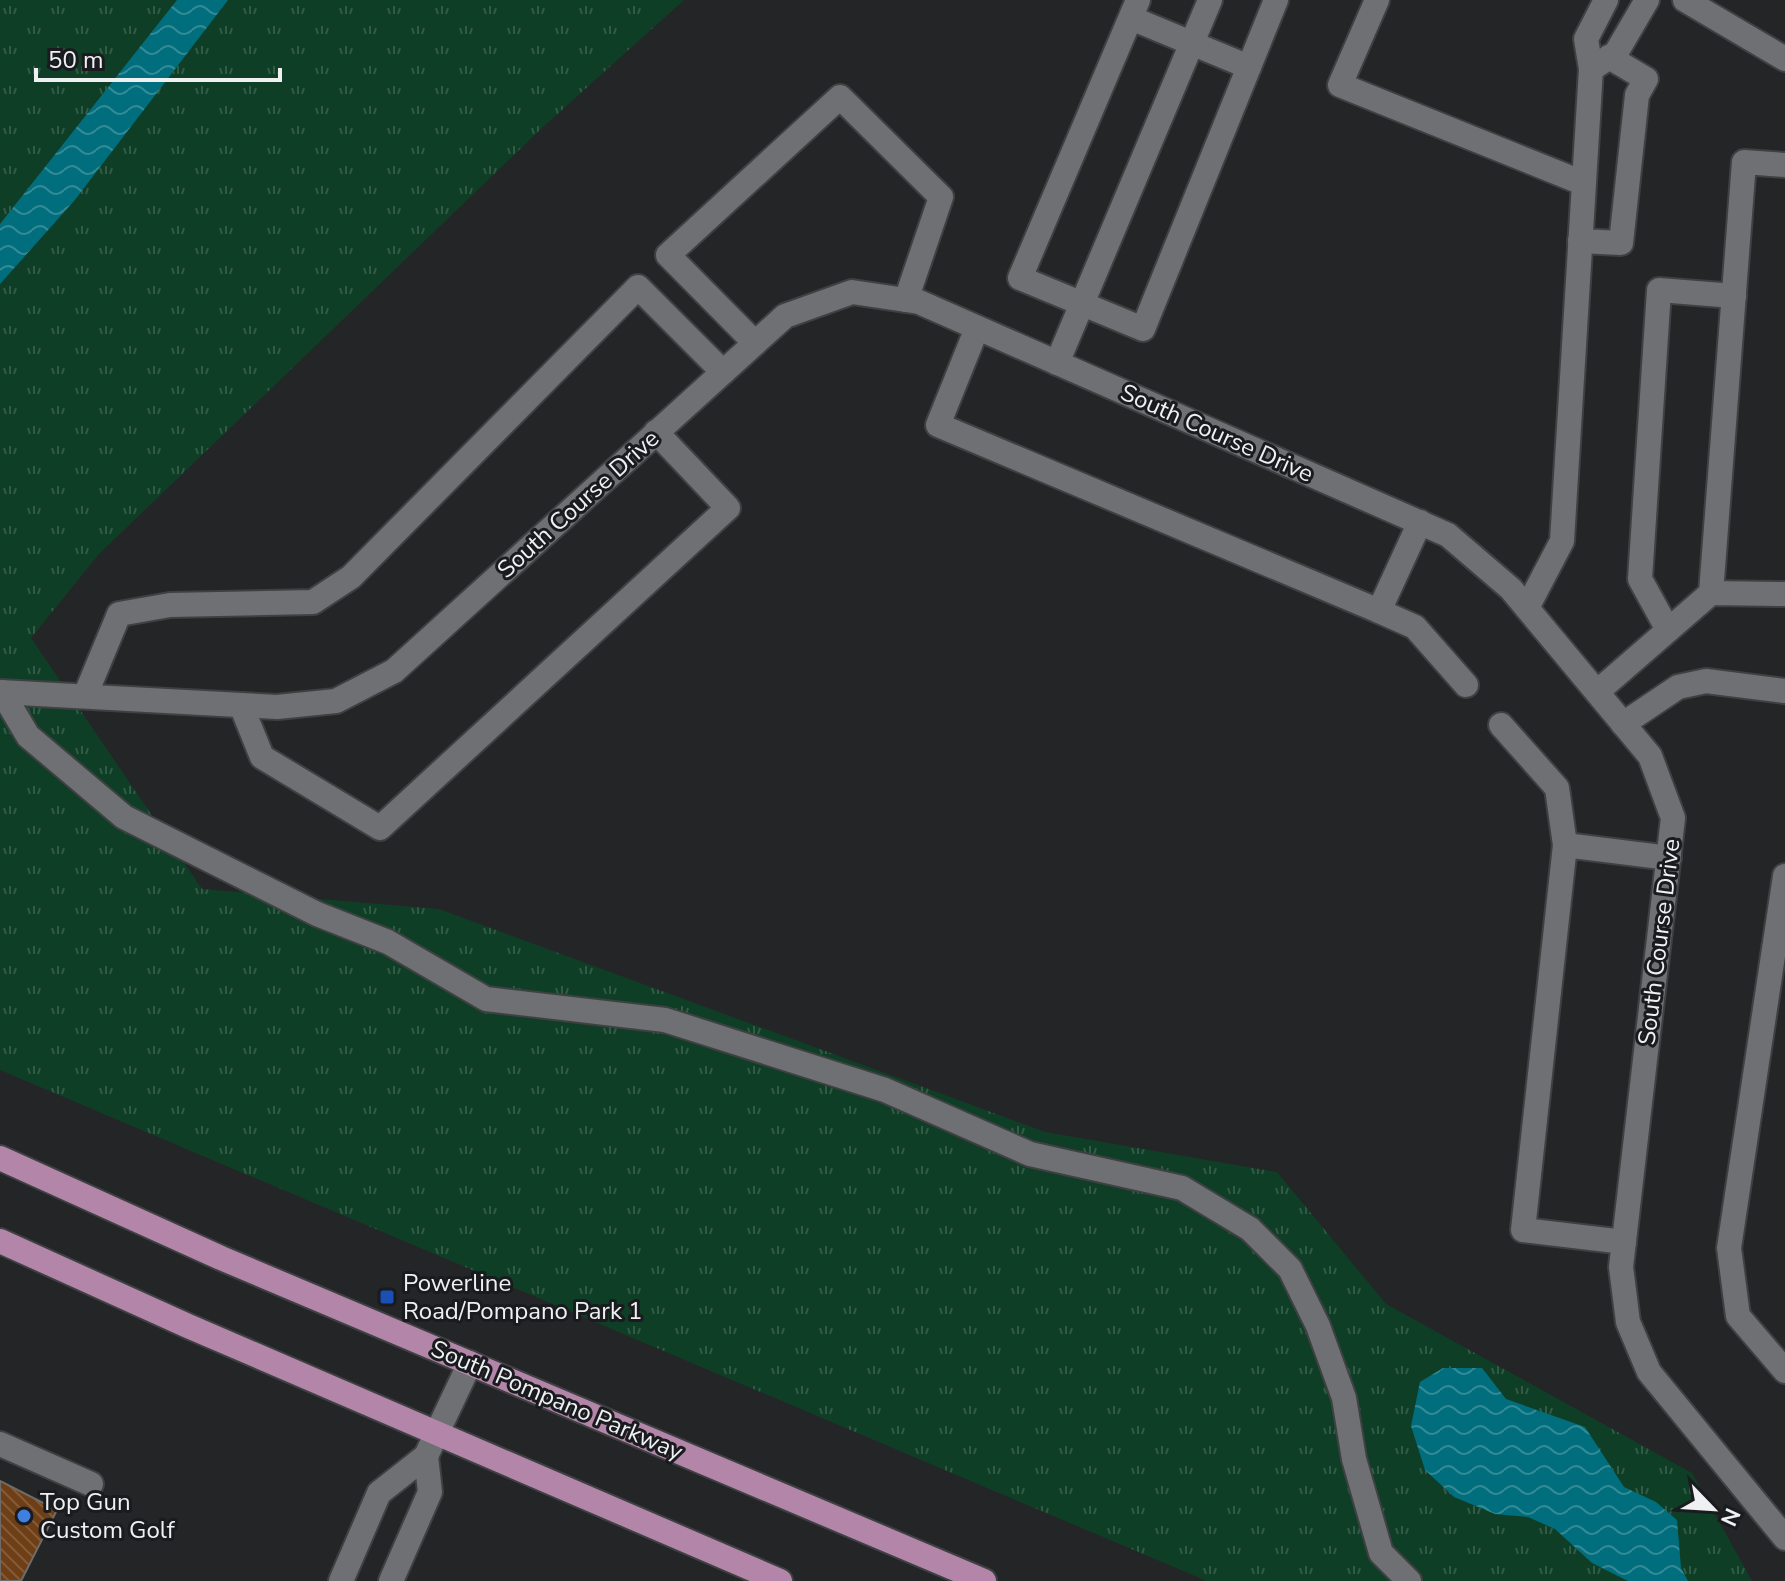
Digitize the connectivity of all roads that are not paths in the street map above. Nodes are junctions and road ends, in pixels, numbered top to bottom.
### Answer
1 (1210, 0) edge
2 (1276, 0) edge
3 (1377, 0) edge
4 (1606, 0) edge
5 (1647, 0) edge
6 (1685, 0) edge
7 (1135, 9) edge
8 (1193, 44) junction
9 (1785, 59) edge
10 (1600, 63) junction
11 (1249, 67) junction
12 (1785, 165) edge
13 (1583, 183) junction
14 (1580, 241) junction
15 (1734, 296) junction
16 (906, 300) junction
17 (1082, 305) junction
18 (977, 328) junction
19 (755, 343) junction
20 (1057, 363) junction
21 (723, 372) junction
22 (656, 432) junction
23 (1420, 522) junction
24 (1711, 593) junction
25 (1785, 594) edge
26 (1527, 608) junction
27 (1379, 611) junction
28 (1668, 630) junction
29 (1466, 685) dead end
30 (1785, 691) edge
31 (1, 692) edge
32 (1597, 692) junction
33 (85, 696) junction
34 (241, 705) junction
35 (1623, 724) junction
36 (1501, 725) dead end
37 (1565, 845) junction
38 (1669, 858) junction
39 (1785, 876) edge
40 (0, 1158) edge
41 (1624, 1242) junction
42 (2, 1247) edge
43 (470, 1363) junction
44 (1785, 1371) edge
45 (0, 1444) edge
46 (430, 1445) junction
47 (91, 1484) dead end
48 (1785, 1538) edge
49 (341, 1581) edge
50 (391, 1581) edge
51 (780, 1581) edge
52 (984, 1581) edge
53 (1409, 1581) edge

1 - 8 street
2 - 11 street
3 - 13 street
4 - 10 street
5 - 10 street
6 - 9 street
7 - 8 street
7 - 17 street
8 - 11 street
8 - 17 street
10 - 13 street
10 - 14 street
11 - 17 street
12 - 15 street
13 - 14 street
14 - 26 street
15 - 24 street
15 - 28 street
16 - 18 street, South Course Drive
16 - 19 street, South Course Drive
16 - 19 street
17 - 20 street
18 - 20 street, South Course Drive
18 - 27 street
19 - 21 street, South Course Drive
20 - 23 street, South Course Drive
21 - 22 street, South Course Drive
21 - 33 street
22 - 34 street, South Course Drive
22 - 34 street
23 - 26 street, South Course Drive
23 - 27 street
24 - 25 street
24 - 28 street
26 - 32 street, South Course Drive
27 - 29 street
28 - 32 street
30 - 35 street
31 - 33 street, South Course Drive
31 - 53 street
32 - 35 street, South Course Drive
33 - 34 street, South Course Drive
35 - 38 street, South Course Drive
36 - 37 street
37 - 38 street
37 - 41 street
38 - 41 street, South Course Drive
39 - 44 street
40 - 43 main road, South Pompano Parkway
41 - 48 street, South Course Drive
42 - 46 main road
43 - 46 street
43 - 52 main road, South Pompano Parkway
45 - 47 street
46 - 49 street
46 - 50 street
46 - 51 main road

